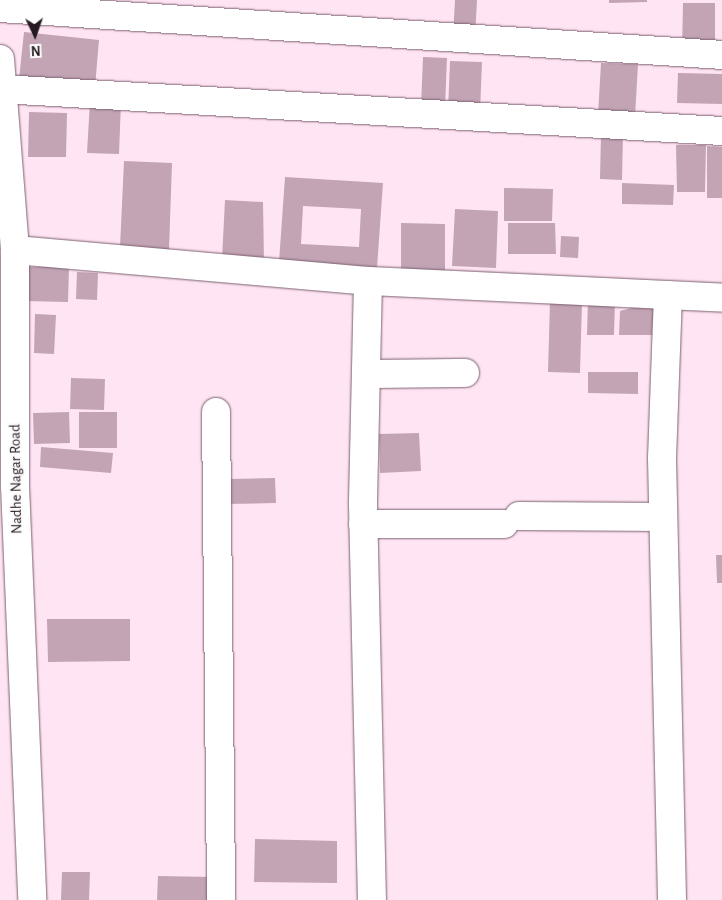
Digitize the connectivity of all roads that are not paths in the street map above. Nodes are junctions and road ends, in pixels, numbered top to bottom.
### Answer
1 (0, 8) edge
2 (722, 55) edge
3 (0, 59) edge
4 (2, 89) junction
5 (722, 131) edge
6 (15, 250) junction
7 (368, 281) junction
8 (668, 296) junction
9 (722, 298) edge
10 (366, 374) junction
11 (465, 374) dead end
12 (216, 412) dead end
13 (663, 517) junction
14 (363, 524) junction
15 (32, 900) edge
16 (221, 900) edge
17 (372, 900) edge
18 (672, 900) edge

1 - 2 street
3 - 4 street, Nadhe Nagar Road
4 - 5 street
4 - 6 street, Nadhe Nagar Road
6 - 7 street
6 - 15 street, Nadhe Nagar Road
7 - 8 street
7 - 10 street
8 - 9 street
8 - 13 street
10 - 11 street
10 - 14 street
12 - 16 street
13 - 14 street
13 - 18 street
14 - 17 street

